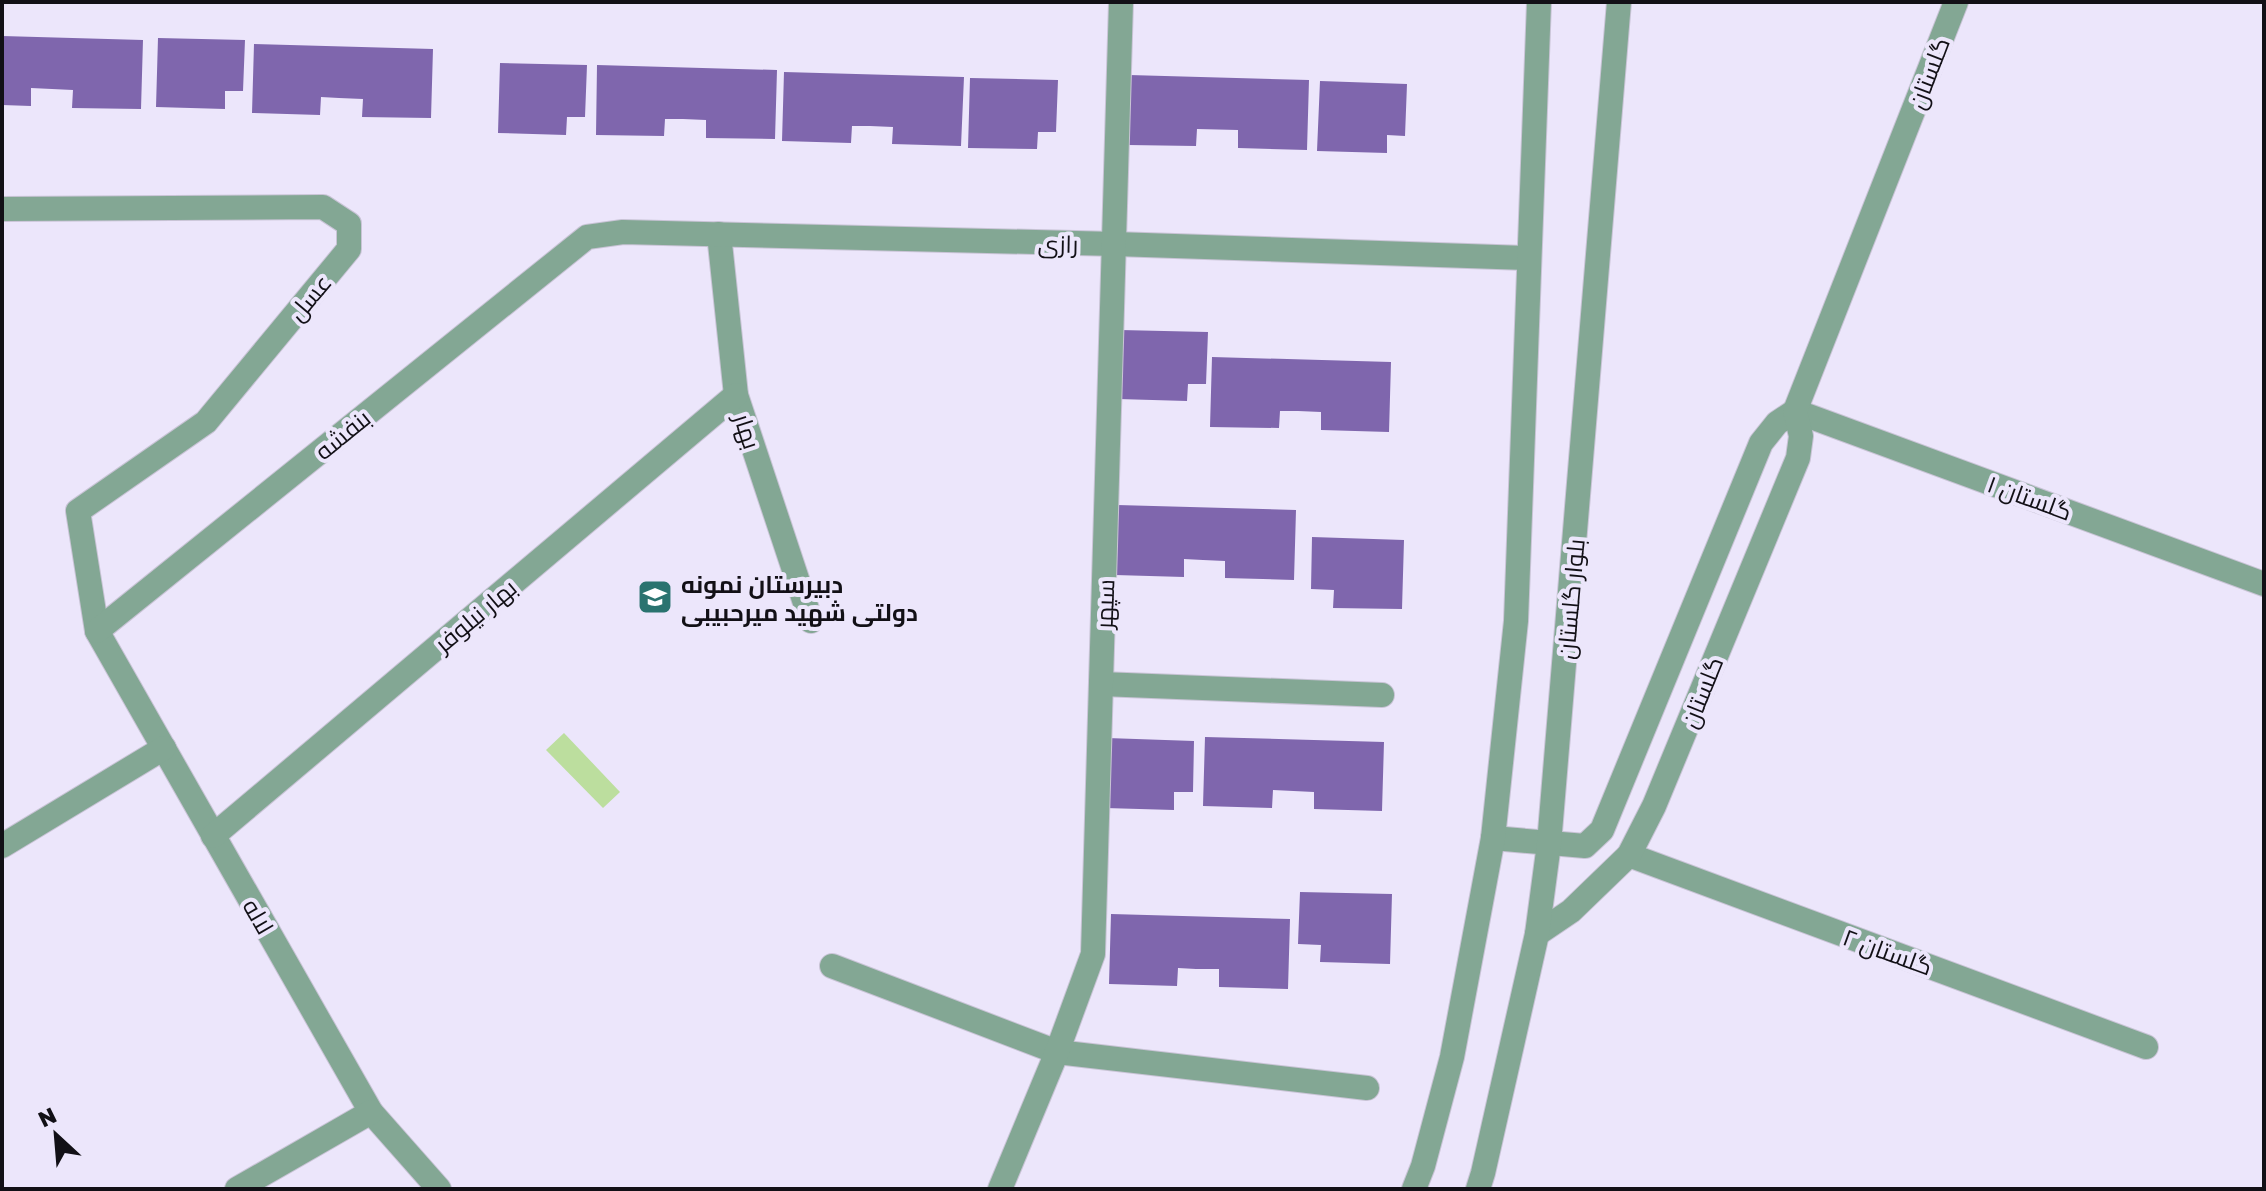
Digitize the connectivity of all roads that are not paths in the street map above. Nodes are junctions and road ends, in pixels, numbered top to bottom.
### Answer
1 (1121, 2) edge
2 (1619, 2) edge
3 (1956, 2) edge
4 (1540, 4) edge
5 (2, 209) edge
6 (719, 234) junction
7 (587, 237) joint
8 (1115, 244) junction
9 (1529, 258) junction
10 (736, 395) junction
11 (1795, 411) junction
12 (2264, 584) edge
13 (811, 621) dead end
14 (97, 631) junction
15 (1101, 684) junction
16 (1382, 695) dead end
17 (164, 748) junction
18 (213, 836) junction
19 (1493, 838) junction
20 (1549, 844) junction
21 (2, 846) edge
22 (1629, 855) junction
23 (1537, 934) junction
24 (832, 966) dead end
25 (2146, 1047) dead end
26 (1057, 1052) junction
27 (1367, 1088) dead end
28 (371, 1112) junction
29 (237, 1189) edge
30 (439, 1189) edge
31 (1000, 1189) edge
32 (1414, 1189) edge
33 (1478, 1189) edge

1 - 8 street, سپهر
2 - 20 street, بلوار گلستان
3 - 11 street, گلستان
4 - 9 street
5 - 14 street, عسل
6 - 7 street, رازی
6 - 8 street, رازی
6 - 10 street, بهار
7 - 14 street, بنفشه
8 - 9 street, رازی
8 - 15 street, سپهر
9 - 19 street
10 - 13 street, بهار
10 - 18 street, بهار نیلوفر
11 - 12 street, گلستان ۱
11 - 20 street, گلستان
11 - 22 street, گلستان
14 - 17 street, لاله
15 - 16 street
15 - 26 street, سپهر
17 - 18 street, لاله
17 - 21 street
18 - 28 street, لاله
19 - 20 street, گلستان
19 - 32 street
20 - 23 street, بلوار گلستان
22 - 23 street, گلستان
22 - 25 street, گلستان ۲
23 - 33 street, بلوار گلستان
24 - 26 street
26 - 27 street
26 - 31 street, سپهر
28 - 29 street
28 - 30 street, لاله

